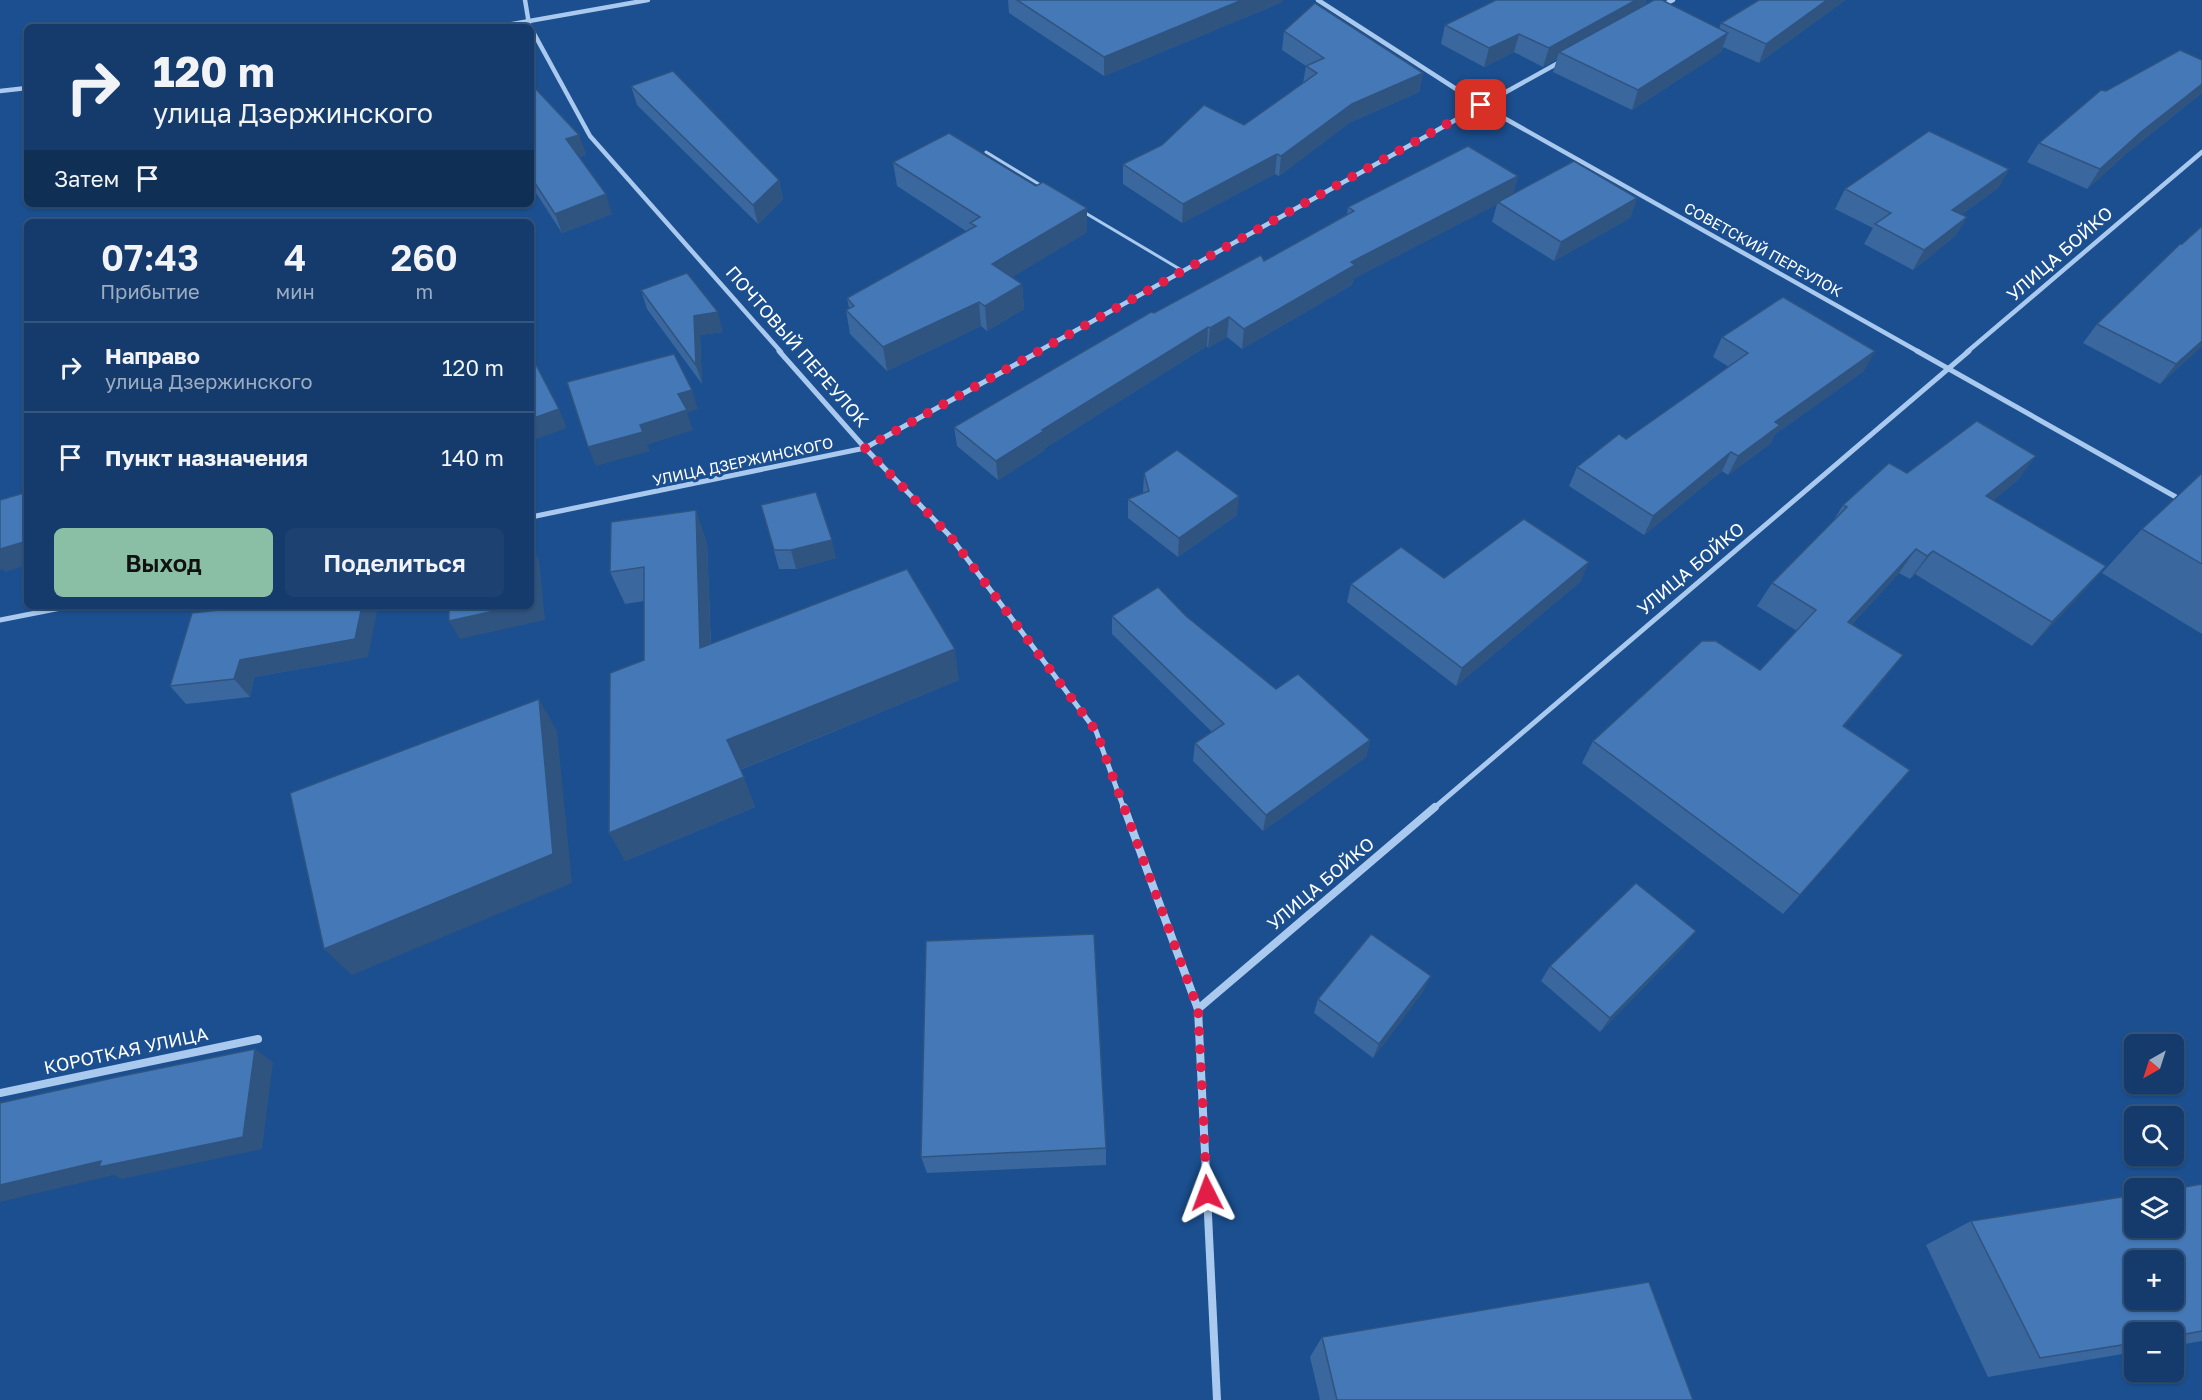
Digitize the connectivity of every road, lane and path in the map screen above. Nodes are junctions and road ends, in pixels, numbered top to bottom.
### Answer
1 (525, 0) edge
2 (648, 0) edge
3 (1318, 0) edge
4 (1673, 0) edge
5 (1653, 11) edge
6 (530, 24) edge
7 (534, 25) edge
8 (534, 33) edge
9 (1562, 61) edge
10 (24, 88) edge
11 (0, 91) edge
12 (1481, 105) junction
13 (2202, 152) edge
14 (986, 153) edge
15 (1045, 188) edge
16 (1074, 206) edge
17 (1183, 271) junction
18 (1949, 369) junction
19 (865, 448) junction
20 (2192, 506) edge
21 (534, 516) edge
22 (56, 609) edge
23 (0, 620) edge
24 (1198, 1009) junction
25 (258, 1039) dead end
26 (0, 1093) edge
27 (1217, 1400) edge

1 - 6 street, ПОЧТОВЫЙ ПЕРЕУЛОК
2 - 7 street
3 - 12 street, СОВЕТСКИЙ ПЕРЕУЛОК
4 - 5 street
8 - 19 street, ПОЧТОВЫЙ ПЕРЕУЛОК
9 - 12 street, УЛИЦА ДЗЕРЖИНСКОГО
10 - 11 street
12 - 17 street, УЛИЦА ДЗЕРЖИНСКОГО
12 - 18 street, СОВЕТСКИЙ ПЕРЕУЛОК
13 - 18 street, УЛИЦА БОЙКО
14 - 15 lane
16 - 17 lane
17 - 19 street, УЛИЦА ДЗЕРЖИНСКОГО
18 - 20 street, СОВЕТСКИЙ ПЕРЕУЛОК
18 - 24 street, УЛИЦА БОЙКО
19 - 21 street, УЛИЦА ДЗЕРЖИНСКОГО
19 - 24 street, ПОЧТОВЫЙ ПЕРЕУЛОК
22 - 23 street
24 - 27 street, ПОЧТОВЫЙ ПЕРЕУЛОК
25 - 26 street, КОРОТКАЯ УЛИЦА

